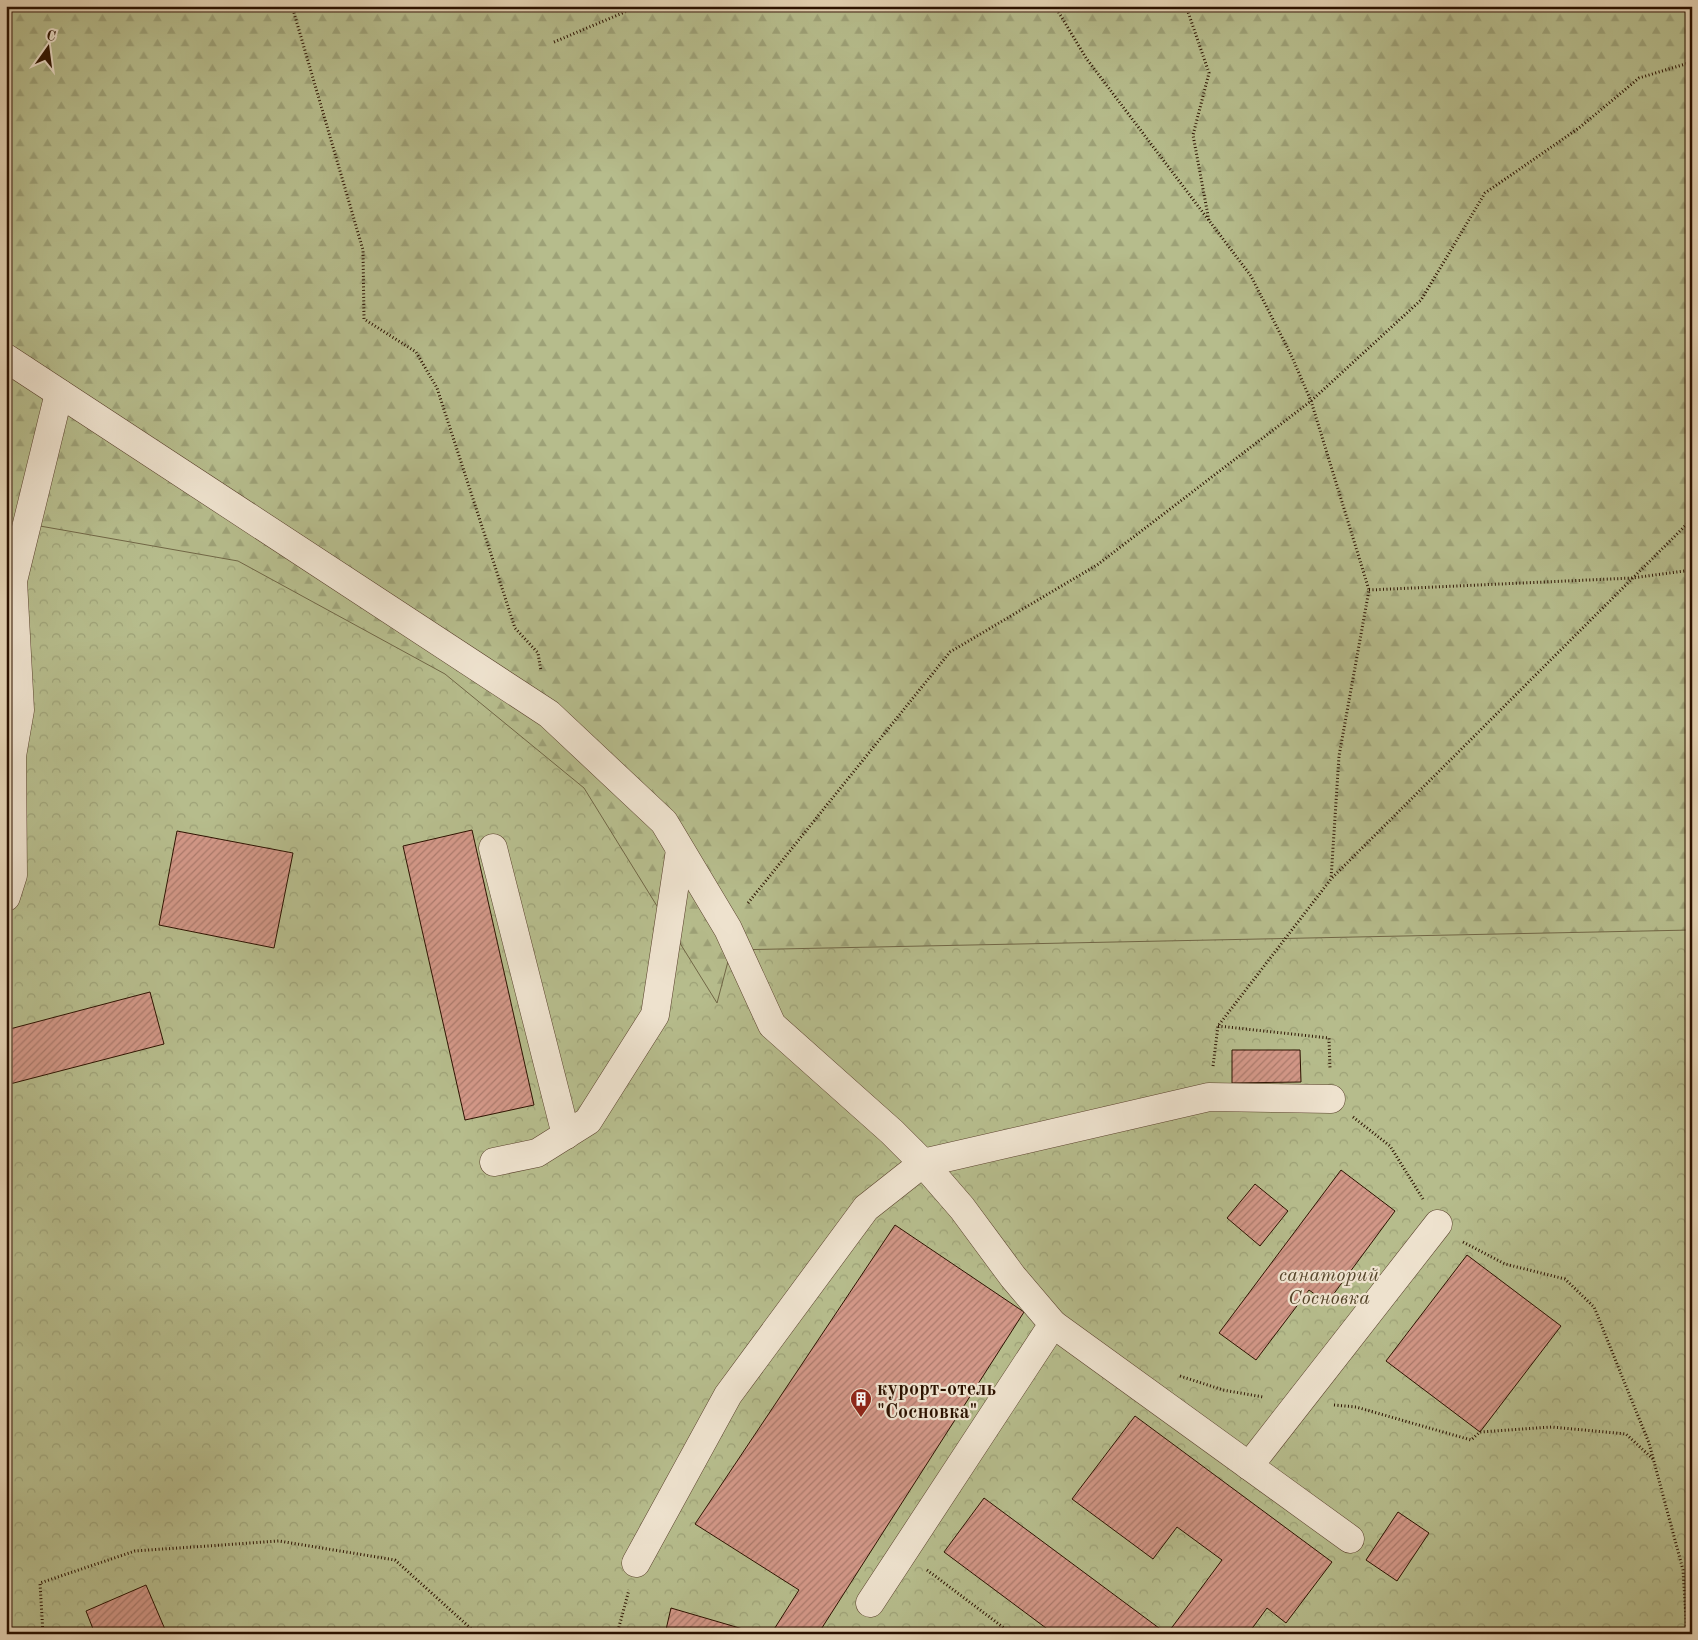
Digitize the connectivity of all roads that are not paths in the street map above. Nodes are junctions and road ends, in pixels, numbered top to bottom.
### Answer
1 (6, 358) edge
2 (60, 393) junction
3 (493, 848) dead end
4 (680, 850) junction
5 (6, 897) edge
6 (1331, 1099) road end
7 (566, 1135) junction
8 (494, 1162) dead end
9 (923, 1163) junction
10 (1438, 1224) road end
11 (1053, 1324) junction
12 (1249, 1466) junction
13 (1350, 1539) dead end
14 (636, 1563) road end
15 (870, 1603) dead end

1 - 2 lane
2 - 4 lane
2 - 5 lane
3 - 7 lane
4 - 7 lane
4 - 9 lane
6 - 9 lane
7 - 8 lane
9 - 11 lane
9 - 14 lane
10 - 12 lane
11 - 12 lane
11 - 15 lane
12 - 13 lane

